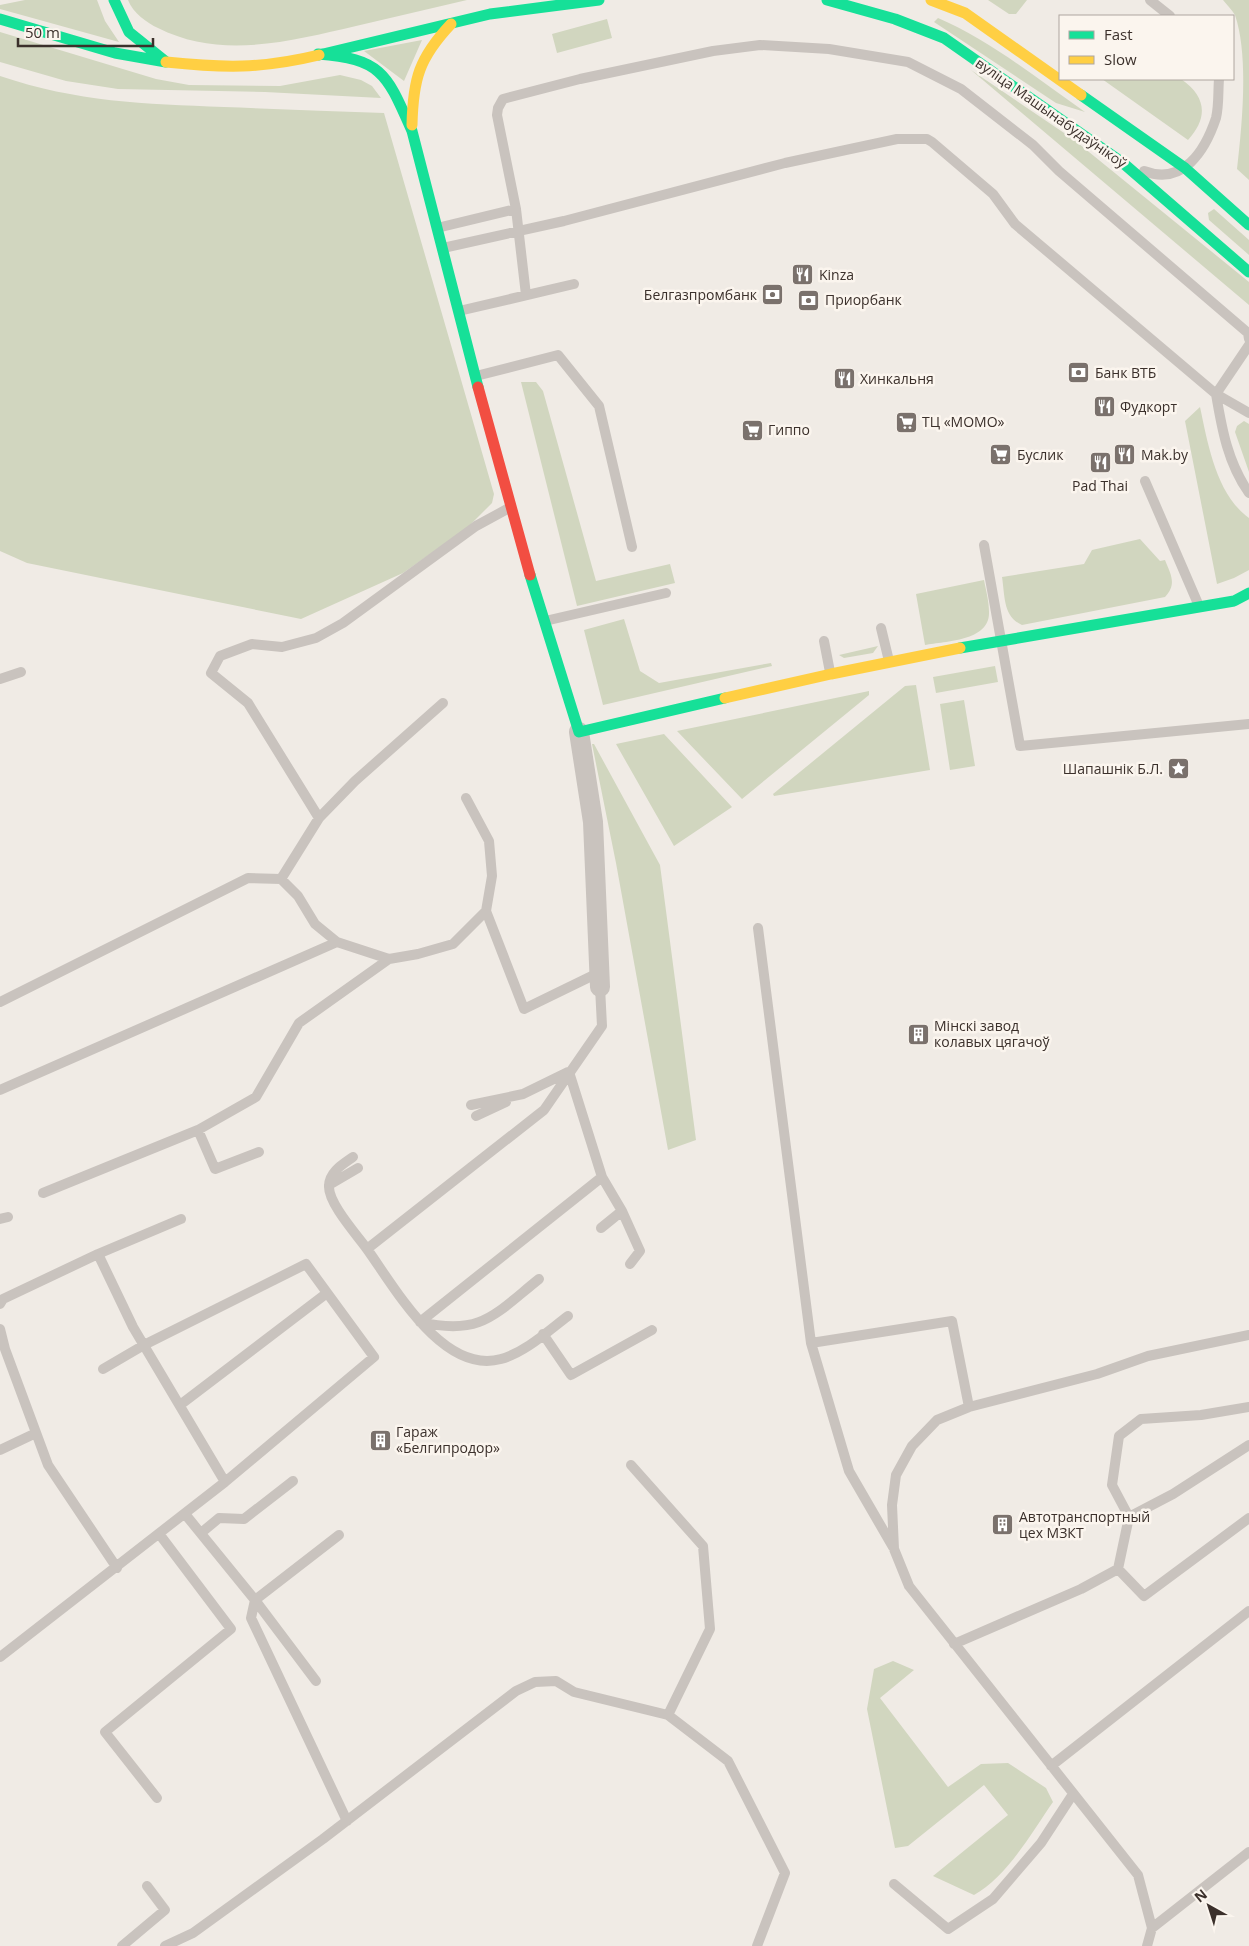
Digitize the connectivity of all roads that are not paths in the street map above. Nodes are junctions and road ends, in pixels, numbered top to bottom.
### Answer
1 (114, 0) edge
2 (514, 0) edge
3 (599, 0) edge
4 (827, 0) edge
5 (931, 0) edge
6 (1150, 0) edge
7 (490, 14) junction
8 (1169, 15) edge
9 (0, 19) edge
10 (450, 24) junction
11 (318, 54) junction
12 (166, 62) junction
13 (1059, 80) edge
14 (1060, 80) edge
15 (1219, 80) edge
16 (412, 131) junction
17 (1123, 163) junction
18 (1185, 168) junction
19 (516, 209) junction
20 (1249, 225) edge
21 (436, 228) junction
22 (519, 232) junction
23 (442, 248) junction
24 (1249, 272) edge
25 (574, 284) dead end
26 (526, 295) junction
27 (458, 311) junction
28 (1249, 338) edge
29 (1249, 345) edge
30 (475, 376) junction
31 (1216, 394) junction
32 (1249, 413) edge
33 (1145, 481) dead end
34 (1249, 493) edge
35 (509, 508) junction
36 (984, 545) dead end
37 (632, 547) dead end
38 (666, 593) dead end
39 (1249, 593) edge
40 (1200, 606) junction
41 (542, 622) junction
42 (881, 628) dead end
43 (1002, 640) junction
44 (824, 641) dead end
45 (890, 662) junction
46 (22, 672) dead end
47 (831, 674) junction
48 (0, 679) edge
49 (443, 703) dead end
50 (1249, 724) edge
51 (579, 732) junction
52 (466, 798) dead end
53 (319, 818) junction
54 (281, 879) junction
55 (486, 911) junction
56 (758, 928) dead end
57 (337, 942) junction
58 (389, 959) junction
59 (600, 979) junction
60 (0, 1002) edge
61 (569, 1072) junction
62 (1, 1089) edge
63 (523, 1094) junction
64 (471, 1105) dead end
65 (476, 1116) dead end
66 (198, 1130) junction
67 (259, 1152) dead end
68 (353, 1156) dead end
69 (358, 1168) dead end
70 (602, 1178) junction
71 (328, 1185) junction
72 (43, 1193) dead end
73 (622, 1211) junction
74 (181, 1219) dead end
75 (601, 1228) dead end
76 (367, 1249) junction
77 (98, 1254) junction
78 (630, 1264) dead end
79 (539, 1279) dead end
80 (327, 1293) junction
81 (0, 1304) edge
82 (568, 1316) dead end
83 (420, 1322) junction
84 (0, 1329) edge
85 (652, 1330) dead end
86 (543, 1334) junction
87 (1249, 1336) edge
88 (811, 1343) junction
89 (144, 1344) junction
90 (104, 1369) dead end
91 (180, 1405) junction
92 (969, 1406) junction
93 (1249, 1407) edge
94 (36, 1433) junction
95 (1249, 1445) edge
96 (0, 1450) edge
97 (631, 1465) dead end
98 (293, 1481) dead end
99 (225, 1482) junction
100 (185, 1514) junction
101 (1129, 1517) junction
102 (1249, 1518) edge
103 (201, 1533) junction
104 (160, 1535) junction
105 (339, 1535) dead end
106 (894, 1550) junction
107 (116, 1568) junction
108 (1118, 1569) junction
109 (256, 1600) junction
110 (1249, 1611) edge
111 (954, 1644) junction
112 (0, 1657) edge
113 (316, 1681) dead end
114 (668, 1715) junction
115 (1052, 1766) junction
116 (1073, 1794) junction
117 (157, 1798) dead end
118 (347, 1821) junction
119 (1249, 1852) edge
120 (894, 1884) dead end
121 (146, 1886) dead end
122 (1152, 1928) junction
123 (122, 1946) edge
124 (165, 1946) edge
125 (757, 1946) edge
126 (1147, 1946) edge

1 - 12 main road
2 - 7 main road
3 - 7 main road
4 - 17 main road, вуліца Машынабудаўнікоў
5 - 13 main road
6 - 8 lane
7 - 10 main road
9 - 12 main road
10 - 11 main road
10 - 16 main road
11 - 12 main road
11 - 16 main road
14 - 18 main road
15 - 18 lane
16 - 21 main road
17 - 18 lane
17 - 24 main road, вуліца Машынабудаўнікоў
18 - 20 main road
19 - 21 lane
19 - 22 lane
19 - 28 lane
21 - 23 main road
22 - 23 lane
22 - 26 lane
22 - 31 lane
23 - 27 main road
25 - 26 lane
26 - 27 lane
27 - 30 main road
29 - 31 lane
30 - 35 main road
30 - 37 lane
31 - 32 lane
31 - 34 lane
33 - 40 lane
35 - 41 main road
35 - 53 lane
36 - 43 lane
38 - 41 lane
39 - 40 main road
40 - 43 main road
41 - 51 main road
42 - 45 lane
43 - 45 main road
43 - 50 lane
44 - 47 lane
45 - 47 main road
46 - 48 lane
47 - 51 main road
49 - 53 lane
51 - 59 street
52 - 55 lane
53 - 54 lane
54 - 57 lane
54 - 60 lane
55 - 58 lane
55 - 59 lane
56 - 88 lane
57 - 58 lane
57 - 62 lane
58 - 66 lane
59 - 61 lane
61 - 63 lane
61 - 70 lane
61 - 76 lane
63 - 64 lane
63 - 65 lane
66 - 67 lane
66 - 72 lane
68 - 71 lane
69 - 71 lane
70 - 73 lane
70 - 83 lane
71 - 76 lane
73 - 75 lane
73 - 78 lane
74 - 77 lane
76 - 83 lane
77 - 81 lane
77 - 89 lane
79 - 83 lane
80 - 89 lane
80 - 91 lane
80 - 99 lane
82 - 86 lane
83 - 86 lane
84 - 94 lane
85 - 86 lane
87 - 92 lane
88 - 92 lane
88 - 106 lane
89 - 90 lane
89 - 91 lane
91 - 99 lane
92 - 106 lane
93 - 101 lane
94 - 96 lane
94 - 107 lane
95 - 101 lane
97 - 114 lane
98 - 103 lane
99 - 100 lane
100 - 103 lane
100 - 104 lane
101 - 108 lane
102 - 108 lane
103 - 109 lane
104 - 107 lane
104 - 117 lane
105 - 109 lane
106 - 111 lane
107 - 112 lane
108 - 111 lane
109 - 113 lane
109 - 118 lane
110 - 115 lane
111 - 115 lane
114 - 118 lane
114 - 125 lane
115 - 116 lane
116 - 120 lane
116 - 122 lane
118 - 124 lane
119 - 122 lane
121 - 123 lane
122 - 126 lane

